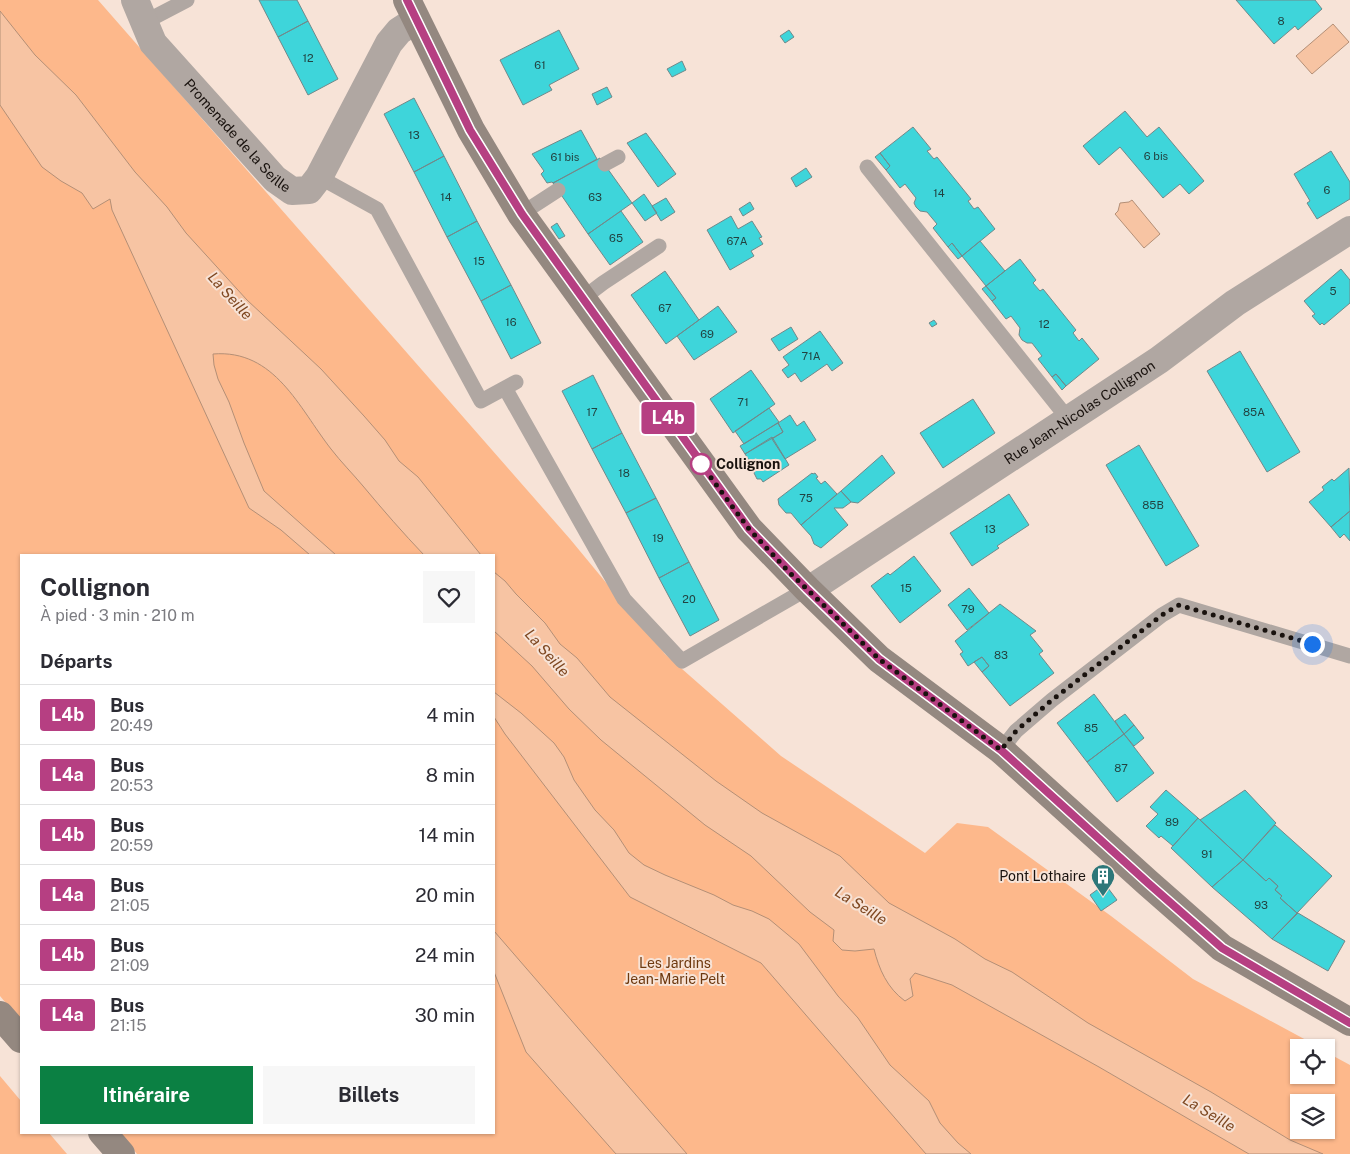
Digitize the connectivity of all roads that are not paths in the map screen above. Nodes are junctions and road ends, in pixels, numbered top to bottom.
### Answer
1 (188, 0) edge
2 (411, 10) edge
3 (139, 12) edge
4 (867, 167) dead end
5 (319, 177) junction
6 (558, 190) dead end
7 (522, 214) junction
8 (1350, 230) edge
9 (659, 246) dead end
10 (582, 299) junction
11 (1068, 420) junction
12 (807, 589) junction
13 (1350, 656) edge
14 (1001, 750) junction
15 (0, 1015) edge
16 (1350, 1022) edge
17 (20, 1039) edge
18 (104, 1134) edge
19 (120, 1154) edge

1 - 3 lane
2 - 5 street, Promenade de la Seille
2 - 7 street
3 - 5 street, Promenade de la Seille
4 - 11 lane
5 - 12 lane
6 - 7 lane
7 - 10 street
8 - 11 street, Rue Jean-Nicolas Collignon
9 - 10 lane
10 - 12 street
11 - 12 street, Rue Jean-Nicolas Collignon
12 - 14 street
13 - 14 lane
14 - 16 street
15 - 17 street
18 - 19 street

